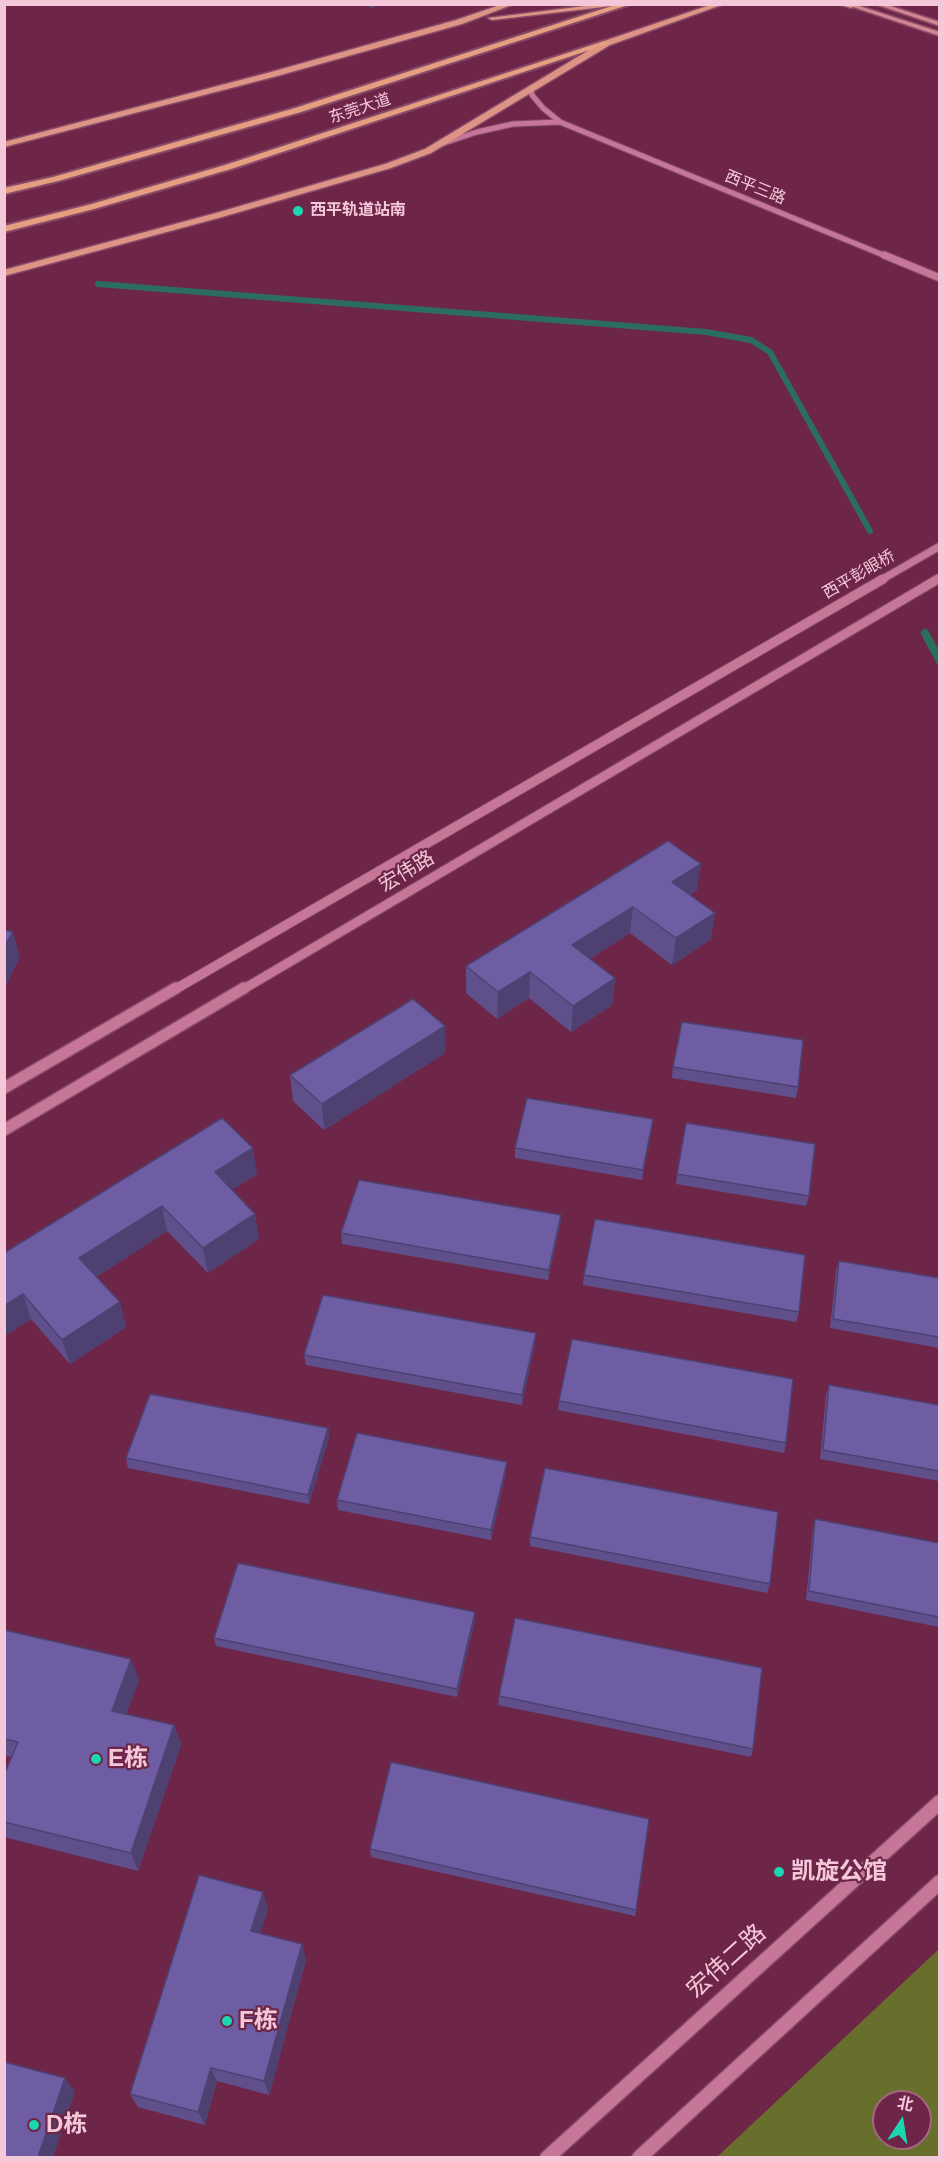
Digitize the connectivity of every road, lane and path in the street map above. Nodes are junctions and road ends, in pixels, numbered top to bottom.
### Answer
1 (511, 4) edge
2 (721, 4) edge
3 (731, 4) edge
4 (841, 4) edge
5 (877, 4) edge
6 (625, 5) edge
7 (848, 5) edge
8 (707, 9) junction
9 (459, 22) junction
10 (939, 24) edge
11 (939, 34) edge
12 (607, 43) junction
13 (531, 89) junction
14 (560, 122) junction
15 (4, 145) edge
16 (438, 145) junction
17 (4, 191) edge
18 (4, 229) edge
19 (4, 273) edge
20 (939, 278) edge
21 (937, 548) edge
22 (939, 579) edge
23 (798, 627) joint
24 (4, 1088) edge
25 (4, 1130) edge
26 (939, 1802) edge
27 (939, 1882) edge
28 (547, 2157) edge
29 (639, 2157) edge

1 - 9 main road
2 - 8 main road, 东莞大道
3 - 8 main road
4 - 7 main road
5 - 10 main road
6 - 9 main road
6 - 17 highway, 东莞大道
7 - 11 main road
8 - 12 main road, 东莞大道
9 - 15 main road
12 - 13 main road
12 - 18 highway, 东莞大道
13 - 14 street
13 - 16 main road
14 - 16 street
14 - 20 street, 西平三路
16 - 19 main road
21 - 23 street, 西平彭眼桥
22 - 25 street, 宏伟路
23 - 24 street, 宏伟路
26 - 28 street, 宏伟二路
27 - 29 street

